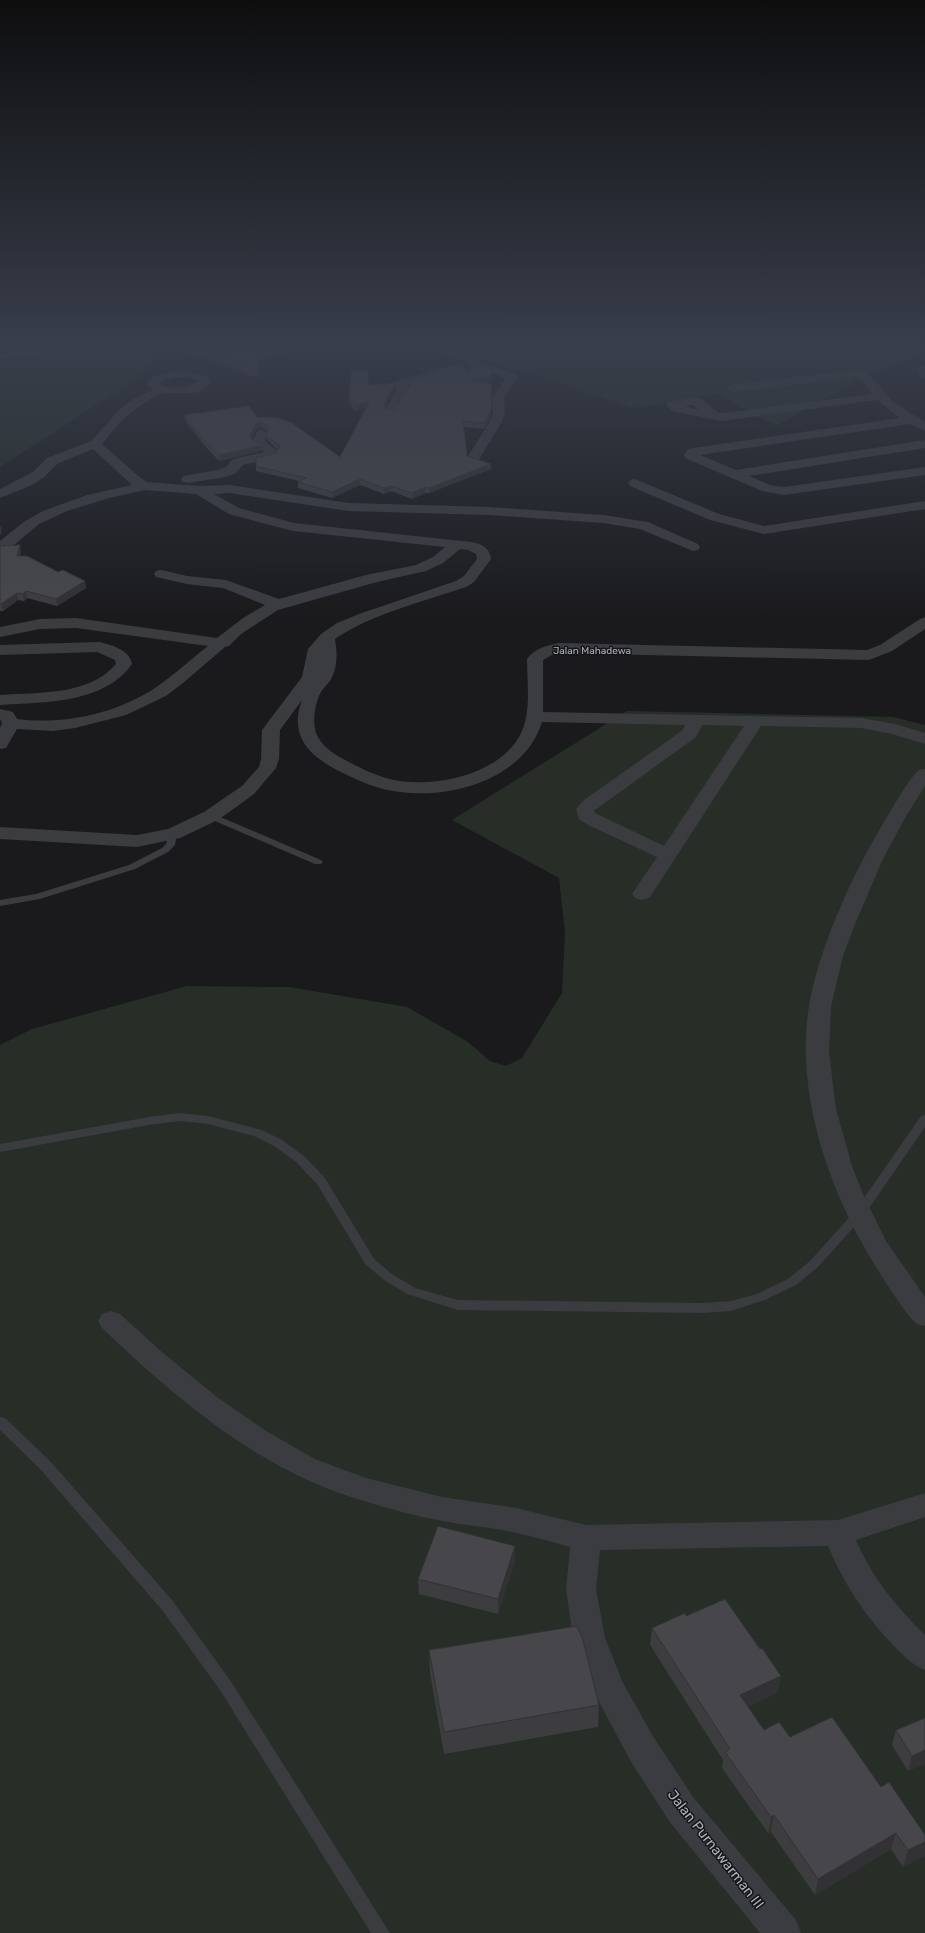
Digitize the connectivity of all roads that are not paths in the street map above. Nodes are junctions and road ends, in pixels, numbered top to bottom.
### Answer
1 (102, 436) edge
2 (261, 436) edge
3 (486, 436) edge
4 (801, 436) edge
5 (95, 444) junction
6 (925, 444) edge
7 (473, 458) edge
8 (925, 470) edge
9 (734, 474) junction
10 (635, 483) dead end
11 (145, 486) junction
12 (199, 490) junction
13 (0, 494) edge
14 (925, 505) edge
15 (457, 544) junction
16 (0, 547) edge
17 (693, 547) dead end
18 (161, 574) dead end
19 (280, 605) junction
20 (925, 622) edge
21 (0, 632) edge
22 (327, 637) junction
23 (223, 643) junction
24 (0, 650) edge
25 (0, 700) edge
26 (535, 717) junction
27 (5, 718) edge
28 (696, 720) junction
29 (756, 721) junction
30 (925, 739) edge
31 (0, 744) edge
32 (925, 774) edge
33 (211, 816) junction
34 (0, 833) edge
35 (174, 834) junction
36 (668, 854) junction
37 (318, 862) dead end
38 (642, 894) dead end
39 (0, 903) edge
40 (925, 1119) edge
41 (0, 1148) edge
42 (859, 1214) junction
43 (925, 1316) edge
44 (111, 1321) dead end
45 (0, 1422) edge
46 (925, 1505) edge
47 (838, 1534) junction
48 (586, 1538) junction
49 (925, 1656) edge
50 (381, 1933) edge
51 (783, 1933) edge

1 - 5 street
2 - 11 street
3 - 7 street
4 - 9 street
5 - 11 street
5 - 13 street
6 - 9 street
8 - 9 street
10 - 14 street
11 - 12 street
11 - 16 street
12 - 15 street
12 - 17 street
15 - 19 street
15 - 22 street
18 - 19 street
19 - 23 street
20 - 26 street, Jalan Mahadewa
21 - 23 street
22 - 26 street
22 - 33 street
23 - 27 street
24 - 25 street
26 - 28 street
27 - 31 street
28 - 29 street
28 - 36 street
29 - 30 street
29 - 36 street
32 - 42 street
33 - 35 street
33 - 37 lane
34 - 35 street
35 - 39 lane
36 - 38 street
40 - 42 lane
41 - 42 lane
42 - 43 street
44 - 48 street
45 - 50 lane
46 - 47 street
47 - 48 street
47 - 49 street
48 - 51 street, Jalan Purnawarman III

